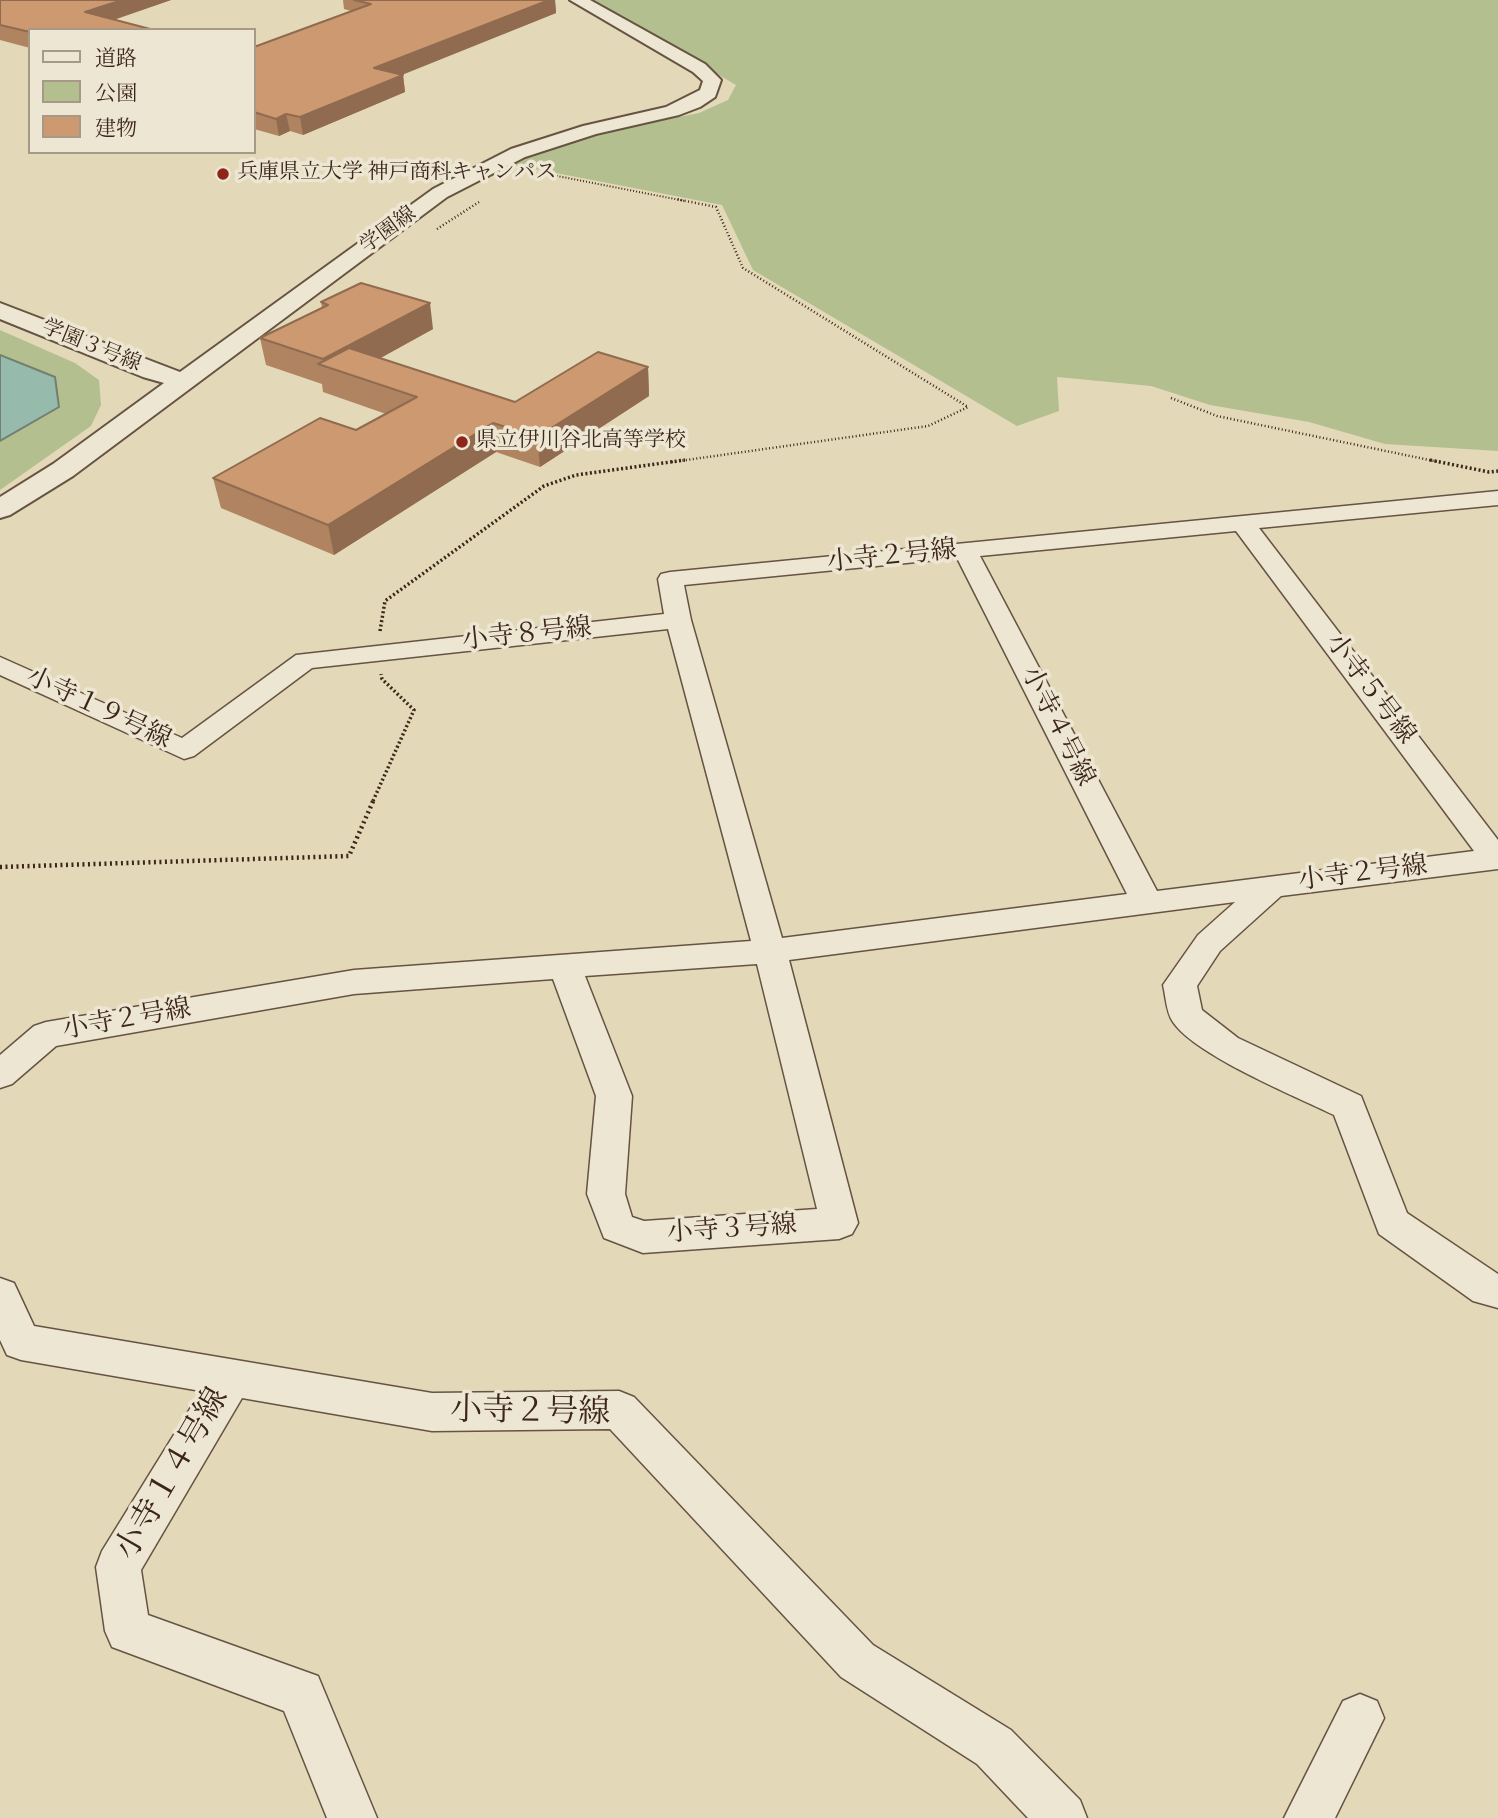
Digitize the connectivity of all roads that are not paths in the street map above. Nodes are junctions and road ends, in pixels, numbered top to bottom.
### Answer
1 (578, 0) edge
2 (0, 310) edge
3 (184, 381) junction
4 (1498, 498) edge
5 (0, 509) edge
6 (1242, 522) junction
7 (965, 551) junction
8 (678, 620) junction
9 (377, 652) joint
10 (0, 665) edge
11 (1497, 859) edge
12 (1272, 887) junction
13 (1146, 902) junction
14 (770, 951) junction
15 (565, 966) junction
16 (0, 1075) edge
17 (1498, 1291) edge
18 (0, 1295) edge
19 (230, 1378) junction
20 (1360, 1717) dead end
21 (352, 1818) edge
22 (1062, 1818) edge
23 (1310, 1818) edge

1 - 3 street, 学園線
2 - 3 street, 学園３号線
3 - 5 street, 学園線
4 - 6 street, 小寺２号線
6 - 7 street, 小寺２号線
6 - 11 street, 小寺５号線
7 - 8 street, 小寺２号線
7 - 13 street, 小寺４号線
8 - 9 street, 小寺８号線
8 - 14 street, 小寺２号線
9 - 10 street, 小寺１９号線
11 - 12 street, 小寺２号線
12 - 13 street, 小寺２号線
12 - 17 street
13 - 14 street, 小寺２号線
14 - 15 street, 小寺２号線
14 - 15 street, 小寺３号線
15 - 16 street, 小寺２号線
18 - 19 street, 小寺２号線
19 - 21 street, 小寺１４号線
19 - 22 street, 小寺２号線
20 - 23 street

